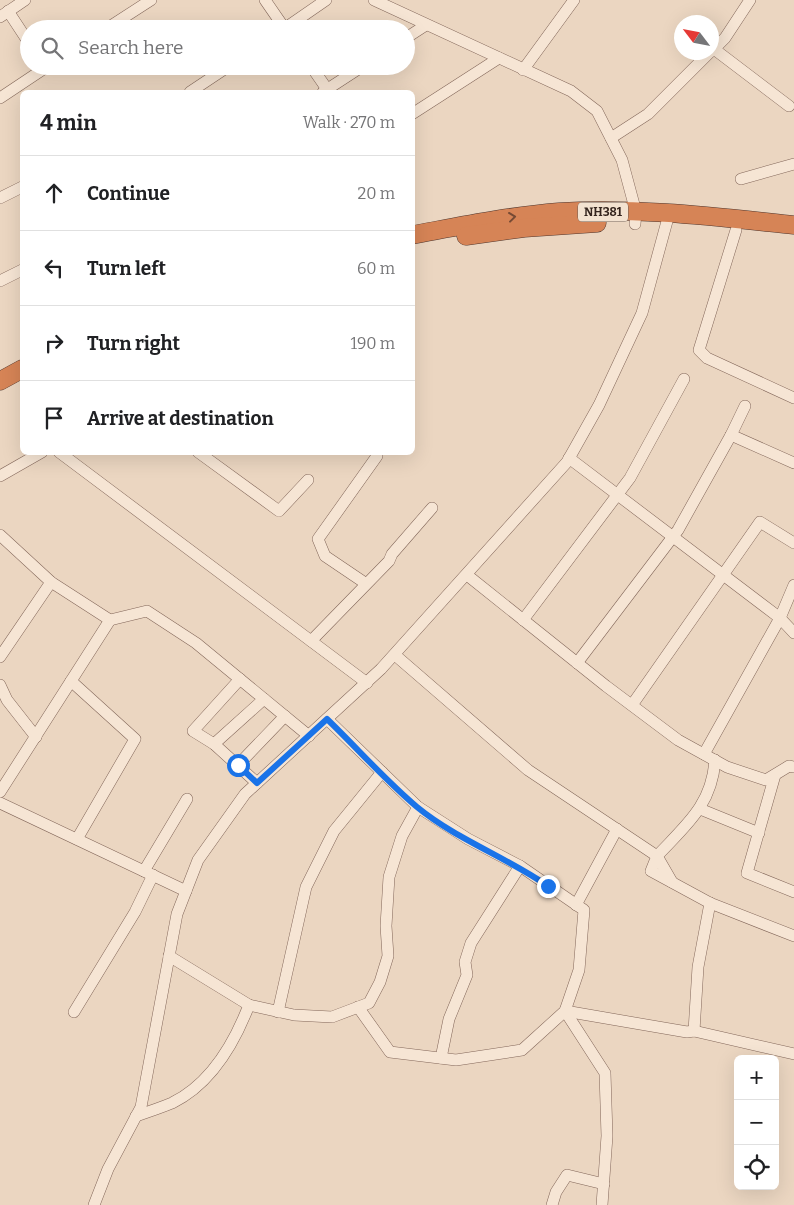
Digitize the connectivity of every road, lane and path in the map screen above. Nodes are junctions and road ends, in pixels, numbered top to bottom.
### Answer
1 (25, 0) edge
2 (151, 0) edge
3 (265, 0) edge
4 (326, 0) edge
5 (374, 0) edge
6 (574, 0) edge
7 (750, 0) edge
8 (4, 14) edge
9 (120, 20) edge
10 (278, 20) edge
11 (297, 20) edge
12 (426, 25) junction
13 (415, 32) edge
14 (20, 33) edge
15 (719, 44) edge
16 (719, 56) edge
17 (499, 58) junction
18 (703, 60) edge
19 (524, 70) junction
20 (33, 75) edge
21 (216, 75) edge
22 (316, 75) edge
23 (350, 75) edge
24 (193, 90) edge
25 (325, 90) edge
26 (329, 90) edge
27 (0, 98) edge
28 (792, 106) edge
29 (415, 112) edge
30 (611, 138) junction
31 (794, 164) edge
32 (741, 179) dead end
33 (20, 188) edge
34 (0, 198) edge
35 (636, 218) junction
36 (668, 219) junction
37 (794, 225) edge
38 (736, 230) junction
39 (794, 237) edge
40 (415, 238) edge
41 (20, 271) edge
42 (0, 281) edge
43 (20, 358) edge
44 (0, 369) edge
45 (20, 370) edge
46 (684, 379) dead end
47 (0, 381) edge
48 (794, 398) edge
49 (745, 406) dead end
50 (731, 435) junction
51 (37, 455) edge
52 (63, 455) edge
53 (202, 455) edge
54 (377, 455) edge
55 (569, 458) junction
56 (794, 463) edge
57 (0, 476) edge
58 (308, 480) dead end
59 (617, 495) junction
60 (432, 508) dead end
61 (0, 535) edge
62 (673, 537) junction
63 (794, 543) edge
64 (723, 575) junction
65 (467, 576) junction
66 (51, 582) junction
67 (366, 584) junction
68 (794, 585) edge
69 (794, 615) edge
70 (780, 618) junction
71 (110, 620) junction
72 (523, 620) junction
73 (794, 633) edge
74 (311, 640) junction
75 (395, 655) junction
76 (0, 657) edge
77 (577, 663) junction
78 (240, 679) junction
79 (71, 681) junction
80 (367, 683) junction
81 (0, 685) edge
82 (264, 699) junction
83 (632, 705) junction
84 (285, 716) junction
85 (327, 719) junction
86 (309, 736) junction
87 (36, 737) junction
88 (214, 744) junction
89 (704, 754) junction
90 (715, 760) junction
91 (238, 765) junction
92 (794, 768) edge
93 (382, 772) junction
94 (775, 774) junction
95 (257, 783) junction
96 (0, 792) edge
97 (187, 799) dead end
98 (0, 803) edge
99 (418, 807) junction
100 (700, 809) junction
101 (616, 829) junction
102 (759, 833) junction
103 (78, 840) junction
104 (657, 856) junction
105 (520, 866) junction
106 (149, 873) junction
107 (186, 890) junction
108 (794, 892) edge
109 (710, 903) junction
110 (576, 905) junction
111 (794, 936) edge
112 (169, 956) junction
113 (249, 1005) junction
114 (358, 1007) junction
115 (565, 1011) junction
116 (74, 1012) dead end
117 (278, 1012) junction
118 (694, 1032) junction
119 (794, 1054) edge
120 (441, 1058) junction
121 (136, 1116) junction
122 (604, 1184) junction
123 (94, 1205) edge
124 (552, 1205) edge
125 (602, 1205) edge

1 - 8 street
2 - 9 street
3 - 10 street
4 - 11 street
5 - 12 street
6 - 19 street
7 - 15 street
8 - 14 street
12 - 13 street
12 - 17 street
16 - 28 street
17 - 19 street
17 - 29 street
18 - 30 street
19 - 30 street
20 - 27 street
21 - 24 street
22 - 25 street
23 - 26 street
30 - 35 street
31 - 32 street
33 - 34 street
35 - 36 highway, NH381
35 - 40 highway, NH381
36 - 37 highway, NH381
36 - 38 highway, NH381
36 - 55 street
38 - 39 highway, NH381
38 - 48 street
41 - 42 street
43 - 44 highway
45 - 47 highway
46 - 59 street
49 - 50 street
50 - 56 street
50 - 62 street
51 - 57 street
52 - 74 street
53 - 58 street
54 - 67 street
55 - 59 street
55 - 65 street
59 - 62 street
59 - 72 street
60 - 67 street
61 - 66 street
62 - 64 street
62 - 77 street
63 - 64 street
64 - 70 street
64 - 83 street
65 - 72 street
65 - 75 street
66 - 71 street
66 - 76 street
67 - 74 street
68 - 70 street
69 - 70 street
70 - 73 street
70 - 89 street
71 - 78 street
71 - 79 street
72 - 77 street
74 - 80 street
75 - 80 street
75 - 101 street
77 - 83 street
78 - 82 street
78 - 88 street
79 - 87 street
79 - 103 street
80 - 85 street
81 - 87 street
82 - 84 street
82 - 88 street
83 - 89 street
84 - 86 street
84 - 91 street
85 - 86 street
85 - 93 street
86 - 95 street
87 - 96 street
88 - 91 street
89 - 90 street
90 - 94 street
90 - 100 street
91 - 95 street
92 - 94 street
93 - 99 street
93 - 117 street
94 - 102 street
95 - 107 street
97 - 106 street
98 - 103 street
99 - 105 street
99 - 114 street
100 - 102 street
100 - 104 street
101 - 104 street
101 - 110 street
102 - 108 street
103 - 106 street
104 - 109 street
105 - 110 street
105 - 120 street
106 - 107 street
106 - 116 street
107 - 112 street
109 - 111 street
109 - 118 street
110 - 115 street
112 - 113 street
112 - 121 street
113 - 117 street
113 - 121 street
114 - 117 street
114 - 120 street
115 - 118 street
115 - 120 street
115 - 122 street
118 - 119 street
121 - 123 street
122 - 124 street
122 - 125 street

